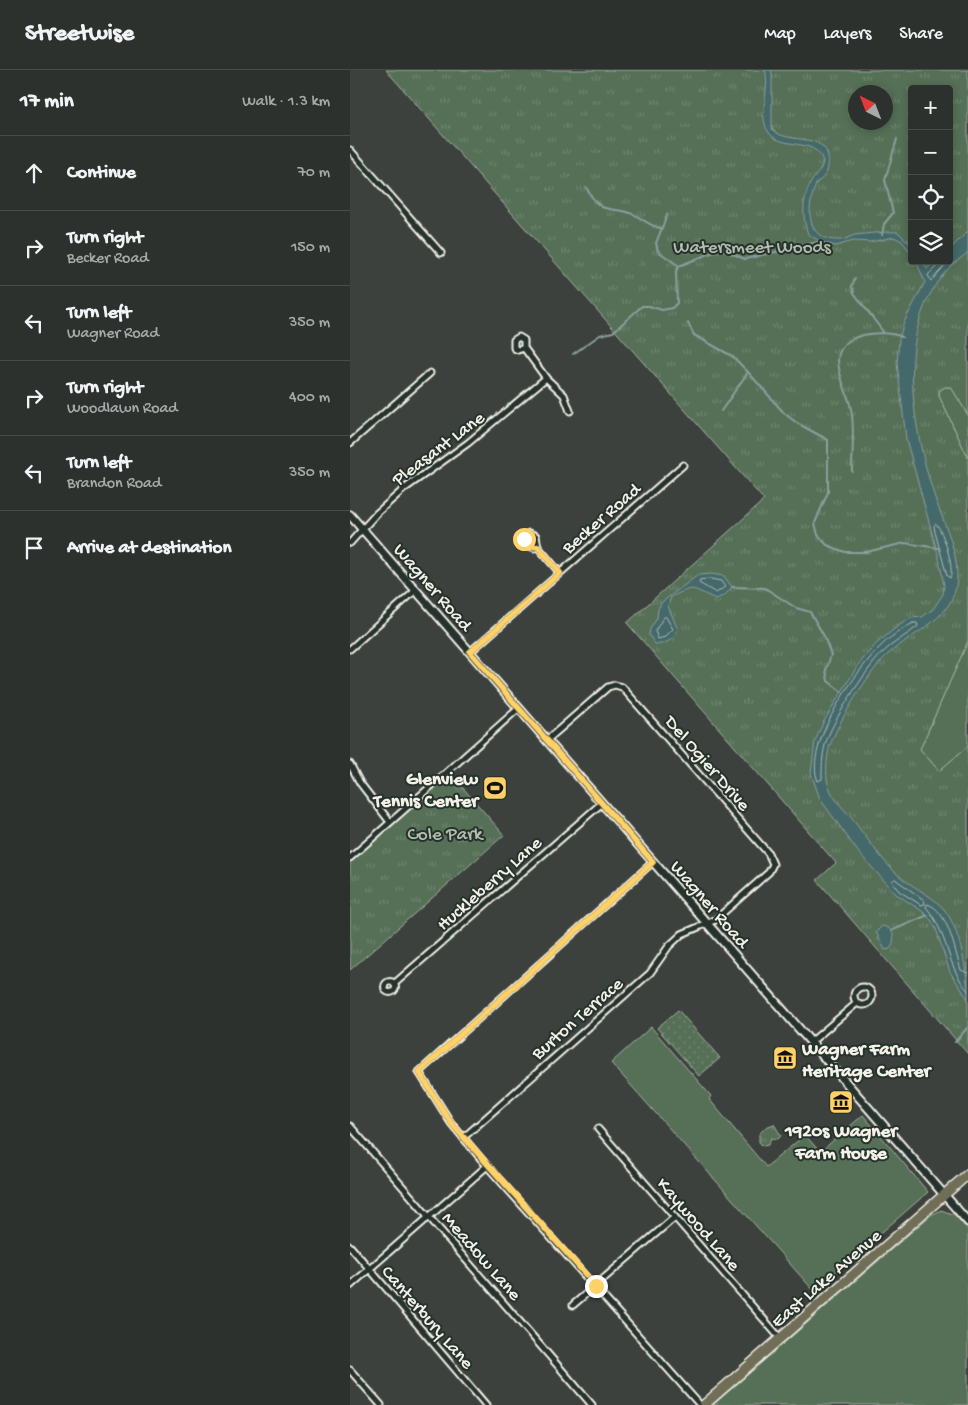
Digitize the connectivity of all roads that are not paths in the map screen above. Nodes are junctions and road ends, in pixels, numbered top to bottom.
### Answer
1 (350, 150) edge
2 (441, 253) dead end
3 (524, 348) dead end
4 (430, 373) dead end
5 (546, 378) junction
6 (570, 411) dead end
7 (350, 443) edge
8 (683, 465) dead end
9 (350, 514) edge
10 (363, 530) junction
11 (350, 543) edge
12 (538, 547) dead end
13 (560, 573) junction
14 (416, 590) junction
15 (350, 649) edge
16 (470, 652) junction
17 (519, 708) junction
18 (547, 740) junction
19 (350, 764) edge
20 (602, 803) junction
21 (390, 822) junction
22 (350, 858) edge
23 (653, 862) junction
24 (708, 924) junction
25 (394, 984) dead end
26 (857, 1002) dead end
27 (811, 1042) junction
28 (350, 1126) edge
29 (598, 1129) dead end
30 (463, 1138) junction
31 (487, 1166) junction
32 (968, 1174) edge
33 (944, 1195) junction
34 (429, 1216) junction
35 (675, 1217) junction
36 (968, 1222) edge
37 (350, 1246) edge
38 (370, 1269) junction
39 (350, 1286) edge
40 (596, 1286) junction
41 (573, 1305) dead end
42 (780, 1338) junction
43 (350, 1370) edge
44 (382, 1405) edge
45 (486, 1405) edge
46 (592, 1405) edge
47 (702, 1405) edge

1 - 2 street
3 - 5 street
4 - 7 street
5 - 6 street
5 - 10 street, Pleasant Lane
8 - 13 street, Becker Road
9 - 10 street, Wagner Road
10 - 11 street, Pleasant Lane
10 - 14 street, Wagner Road
12 - 13 street
13 - 16 street, Becker Road
14 - 15 street
14 - 16 street, Wagner Road
16 - 17 street, Wagner Road
17 - 18 street, Wagner Road
17 - 21 street
18 - 20 street, Wagner Road
18 - 24 street, Del Ogier Drive
19 - 21 street
20 - 23 street, Wagner Road
20 - 25 street, Huckleberry Lane
21 - 22 street
23 - 24 street, Wagner Road
23 - 30 street
24 - 27 street, Wagner Road
24 - 30 street, Burton Terrace
26 - 27 street
27 - 33 street, Wagner Road
28 - 34 street, Meadow Lane
29 - 35 street, Kaywood Lane
30 - 31 street
31 - 34 street
31 - 40 street
32 - 33 main road, East Lake Avenue
33 - 36 street, Wagner Road
33 - 42 main road, East Lake Avenue
34 - 38 street
34 - 46 street, Meadow Lane
35 - 40 street
35 - 42 street, Kaywood Lane
37 - 38 street, Canterbury Lane
38 - 39 street
38 - 45 street, Canterbury Lane
40 - 41 street
40 - 47 street
42 - 47 main road, East Lake Avenue
43 - 44 street

